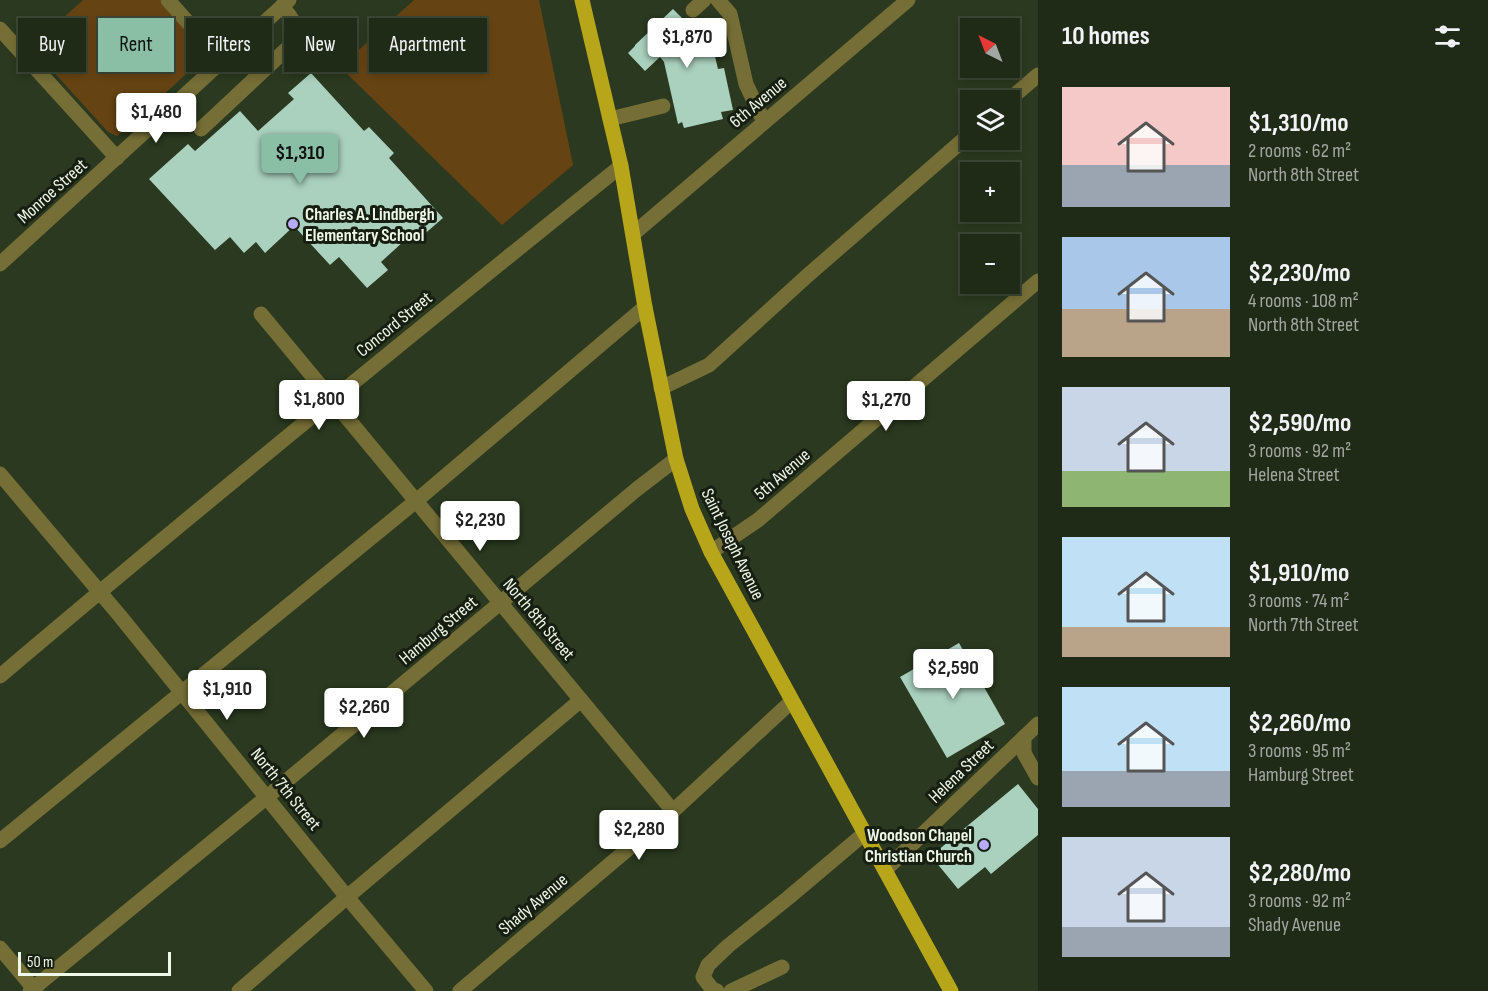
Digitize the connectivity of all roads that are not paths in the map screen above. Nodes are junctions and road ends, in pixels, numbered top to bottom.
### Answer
1 (168, 0) edge
2 (582, 0) edge
3 (718, 0) edge
4 (908, 0) edge
5 (286, 3) edge
6 (269, 18) edge
7 (186, 20) edge
8 (0, 29) edge
9 (210, 72) edge
10 (1038, 75) edge
11 (1020, 91) edge
12 (663, 106) dead end
13 (610, 119) junction
14 (764, 122) junction
15 (201, 129) dead end
16 (960, 143) edge
17 (117, 158) junction
18 (621, 166) junction
19 (633, 234) junction
20 (3, 256) edge
21 (1038, 281) edge
22 (645, 307) junction
23 (261, 314) dead end
24 (662, 388) junction
25 (332, 399) junction
26 (676, 459) junction
27 (0, 474) edge
28 (416, 501) junction
29 (711, 552) junction
30 (99, 591) junction
31 (501, 603) junction
32 (0, 676) edge
33 (182, 693) junction
34 (581, 700) junction
35 (792, 701) junction
36 (1038, 724) edge
37 (1024, 737) junction
38 (1038, 778) edge
39 (267, 797) junction
40 (673, 811) junction
41 (865, 833) junction
42 (0, 841) edge
43 (885, 870) junction
44 (347, 897) junction
45 (0, 948) edge
46 (782, 967) dead end
47 (33, 990) edge
48 (239, 991) edge
49 (426, 991) edge
50 (460, 991) edge
51 (717, 991) edge
52 (731, 991) edge
53 (951, 991) edge

1 - 7 street
2 - 13 main road, Saint Joseph Avenue
3 - 14 street
4 - 14 street, 6th Avenue
5 - 6 street, Monroe Street
5 - 15 street
8 - 17 street
9 - 17 street, Monroe Street
10 - 11 street
12 - 13 street
13 - 18 main road, Saint Joseph Avenue
14 - 19 street, 6th Avenue
16 - 24 street
17 - 20 street, Monroe Street
18 - 19 main road, Saint Joseph Avenue
18 - 25 street, Concord Street
19 - 22 main road, Saint Joseph Avenue
21 - 29 street, 5th Avenue
22 - 24 main road, Saint Joseph Avenue
22 - 28 street
23 - 25 street, North 8th Street
24 - 26 main road, Saint Joseph Avenue
25 - 28 street, North 8th Street
25 - 30 street, Concord Street
26 - 29 main road, Saint Joseph Avenue
26 - 31 street, Hamburg Street
27 - 30 street, North 7th Street
28 - 31 street, North 8th Street
28 - 33 street
29 - 35 main road, Saint Joseph Avenue
30 - 32 street, Concord Street
30 - 33 street, North 7th Street
31 - 34 street, North 8th Street
31 - 39 street, Hamburg Street
33 - 39 street, North 7th Street
33 - 42 street
34 - 40 street, North 8th Street
34 - 44 street
35 - 40 street, Shady Avenue
35 - 41 main road, Saint Joseph Avenue
36 - 37 street, Helena Street
37 - 38 street
37 - 43 street, Helena Street
39 - 44 street, North 7th Street
39 - 47 street, Hamburg Street
40 - 50 street, Shady Avenue
41 - 43 main road, Saint Joseph Avenue
41 - 51 street
43 - 53 main road, Saint Joseph Avenue
44 - 48 street
44 - 49 street, North 7th Street
45 - 47 street
46 - 52 street

